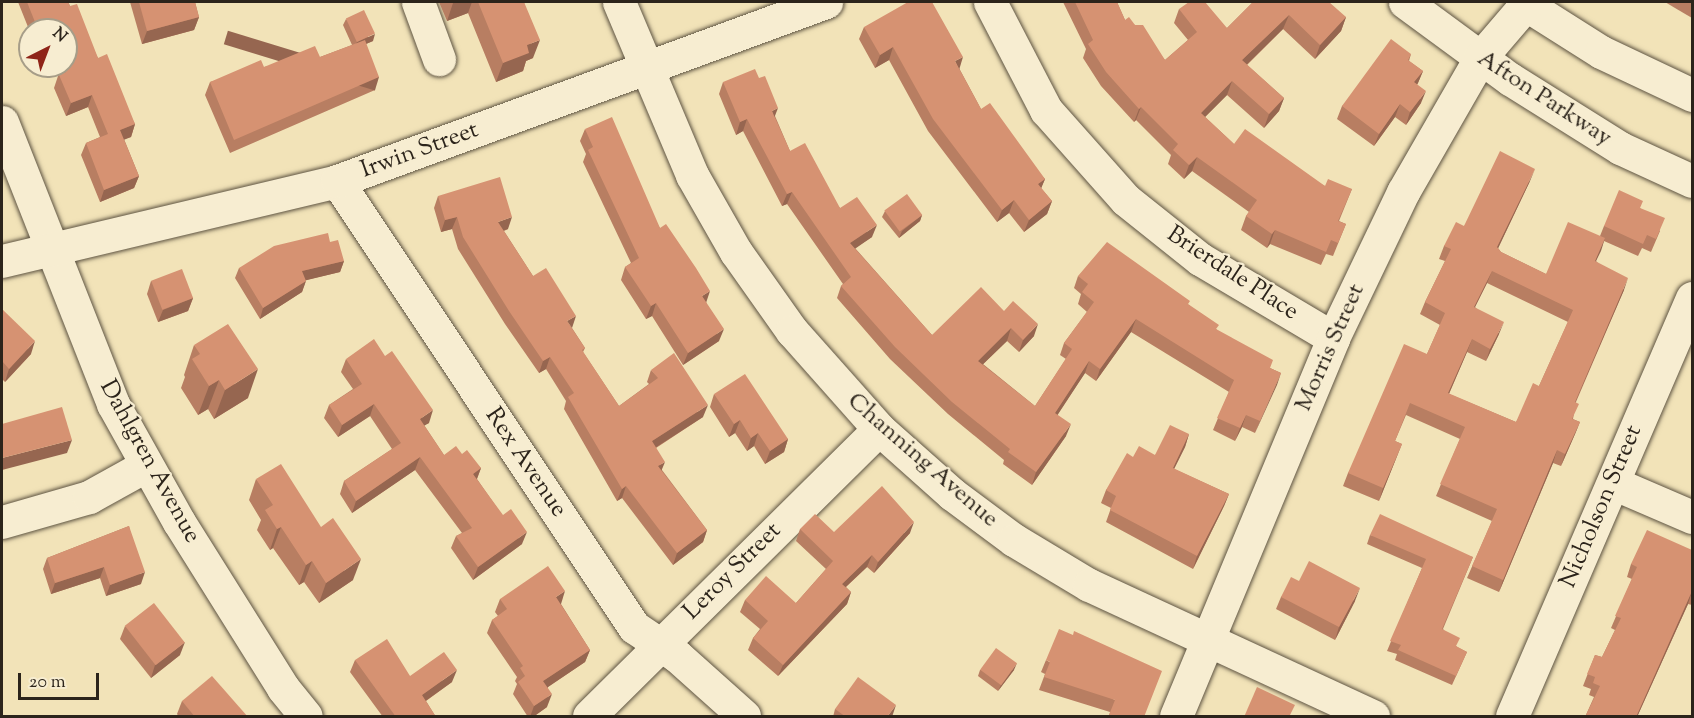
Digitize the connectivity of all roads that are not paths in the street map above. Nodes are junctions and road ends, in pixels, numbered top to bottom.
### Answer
1 (418, 2) edge
2 (619, 2) edge
3 (826, 2) edge
4 (990, 2) edge
5 (1405, 2) edge
6 (1525, 2) edge
7 (1480, 58) junction
8 (439, 59) dead end
9 (648, 69) junction
10 (1692, 95) edge
11 (2, 122) edge
12 (337, 181) junction
13 (1692, 181) edge
14 (50, 249) junction
15 (2, 261) edge
16 (1692, 298) edge
17 (1333, 338) junction
18 (879, 429) junction
19 (145, 466) junction
20 (1613, 483) junction
21 (1692, 517) edge
22 (2, 522) edge
23 (1207, 640) junction
24 (659, 645) junction
25 (306, 717) edge
26 (589, 717) edge
27 (744, 717) edge
28 (1176, 717) edge
29 (1373, 717) edge
30 (1512, 717) edge

1 - 8 street
2 - 9 street, Channing Avenue
3 - 9 street, Irwin Street
4 - 17 street, Brierdale Place
5 - 7 street, Afton Parkway
6 - 7 street, Morris Street
6 - 10 street
7 - 13 street, Afton Parkway
7 - 17 street, Morris Street
9 - 12 street, Irwin Street
9 - 18 street, Channing Avenue
11 - 14 street, Dahlgren Avenue
12 - 14 street, Irwin Street
12 - 24 street, Rex Avenue
14 - 15 street, Irwin Street
14 - 19 street, Dahlgren Avenue
16 - 20 street, Nicholson Street
17 - 23 street, Morris Street
18 - 23 street, Channing Avenue
18 - 24 street, Leroy Street
19 - 22 street
19 - 25 street, Dahlgren Avenue
20 - 21 street
20 - 30 street, Nicholson Street
23 - 28 street, Morris Street
23 - 29 street, Channing Avenue
24 - 26 street, Leroy Street
24 - 27 street, Rex Avenue

